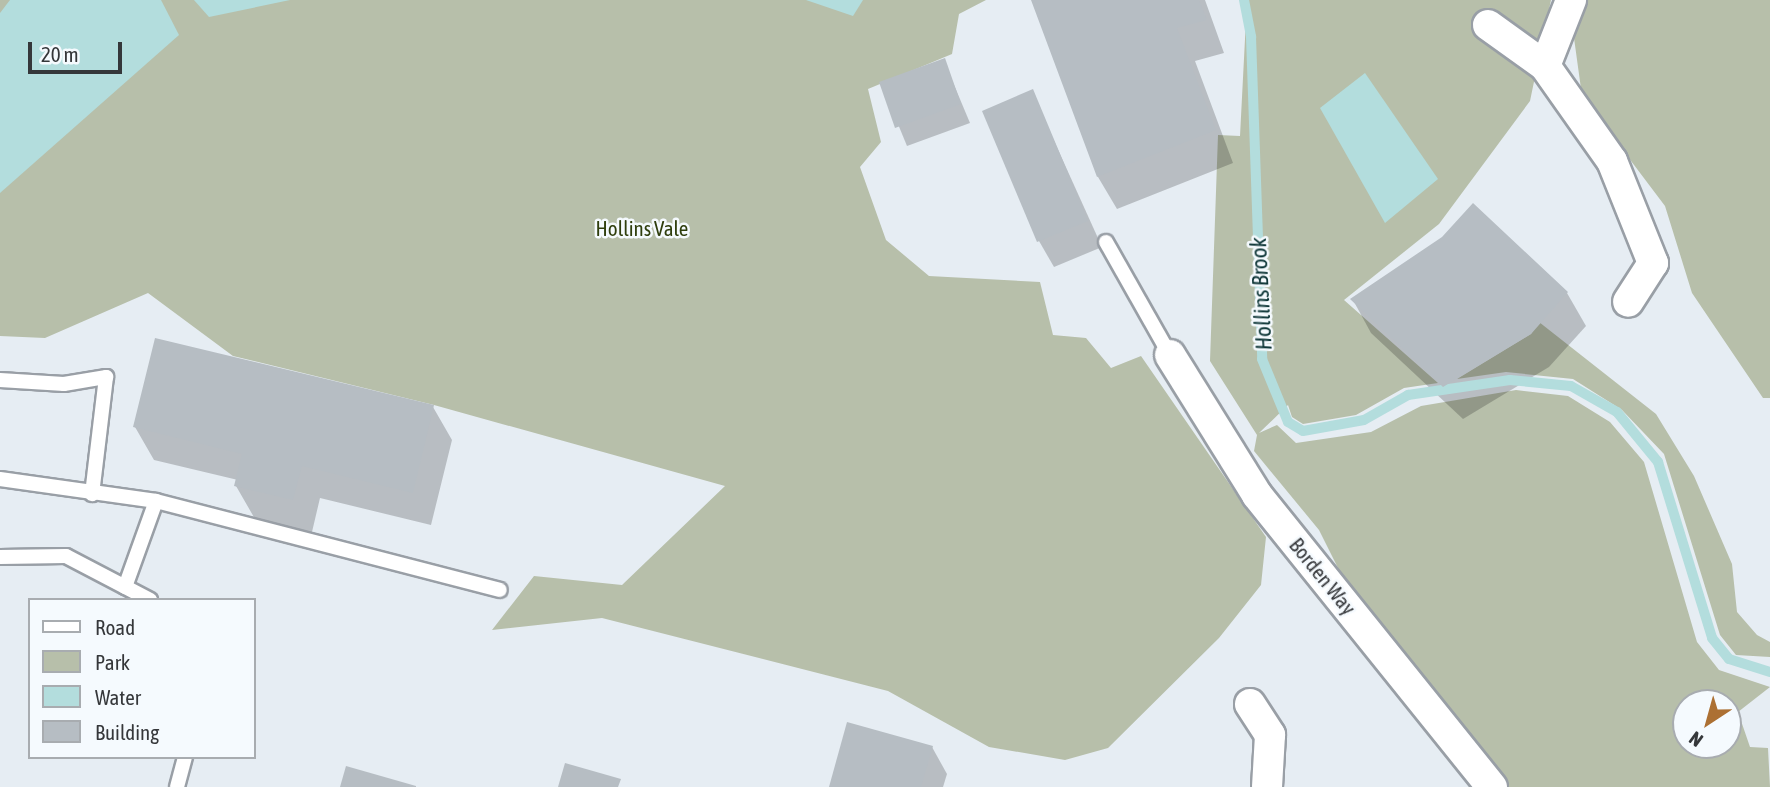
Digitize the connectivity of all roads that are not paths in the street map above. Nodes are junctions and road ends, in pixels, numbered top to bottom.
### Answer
1 (1571, 0) edge
2 (1489, 25) dead end
3 (1545, 66) junction
4 (1106, 242) dead end
5 (1629, 302) dead end
6 (1170, 355) joint
7 (0, 380) edge
8 (0, 479) edge
9 (92, 494) junction
10 (156, 502) junction
11 (0, 557) edge
12 (125, 587) junction
13 (500, 590) dead end
14 (146, 598) edge
15 (1250, 704) dead end
16 (184, 759) edge
17 (177, 787) edge
18 (1267, 787) edge
19 (1492, 787) edge

1 - 3 street
2 - 3 street
3 - 5 street
4 - 6 lane
6 - 19 street, Borden Way
7 - 9 lane
8 - 9 lane
9 - 10 lane
10 - 12 lane
10 - 13 lane
11 - 12 lane
12 - 14 lane
15 - 18 street
16 - 17 lane

